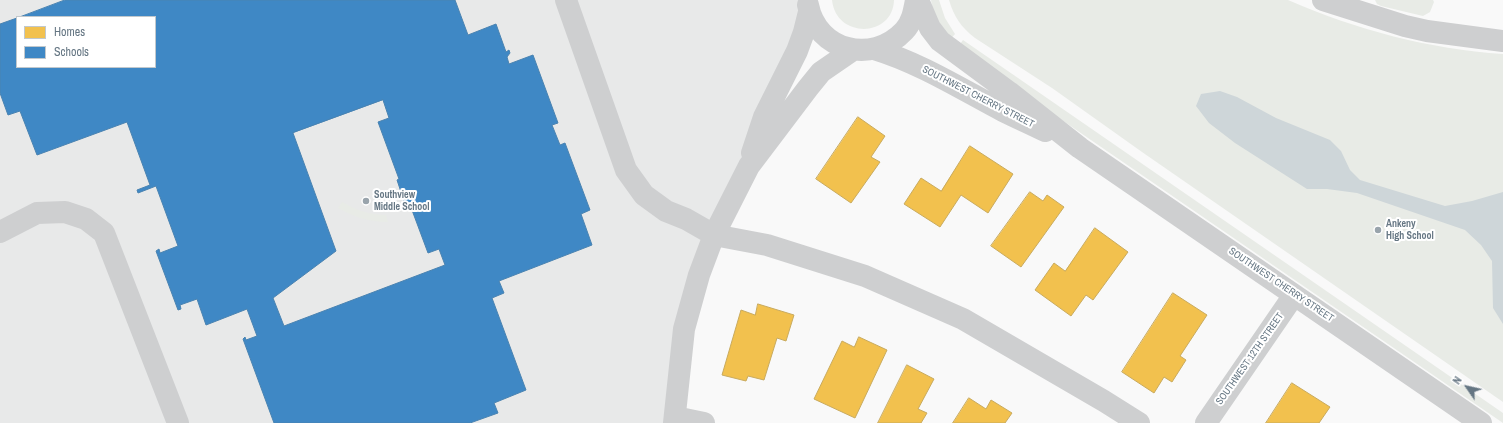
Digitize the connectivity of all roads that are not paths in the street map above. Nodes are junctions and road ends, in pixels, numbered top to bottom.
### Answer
1 (566, 0) edge
2 (917, 0) edge
3 (1323, 0) edge
4 (808, 6) edge
5 (1503, 40) edge
6 (874, 49) junction
7 (853, 50) junction
8 (1080, 148) junction
9 (749, 166) junction
10 (0, 232) edge
11 (714, 235) junction
12 (1294, 295) junction
13 (674, 420) edge
14 (178, 423) edge
15 (704, 423) edge
16 (1139, 423) edge
17 (1206, 423) edge
18 (1481, 423) edge

1 - 11 street
2 - 6 street
2 - 8 street, SOUTHWEST CHERRY STREET
3 - 5 street
4 - 7 street
4 - 9 street
6 - 7 street
6 - 8 street, SOUTHWEST CHERRY STREET
7 - 9 street
8 - 12 street, SOUTHWEST CHERRY STREET
9 - 11 street
10 - 14 street
11 - 13 street
11 - 16 street
12 - 17 street, SOUTHWEST 12TH STREET
12 - 18 street, SOUTHWEST CHERRY STREET
13 - 15 street

